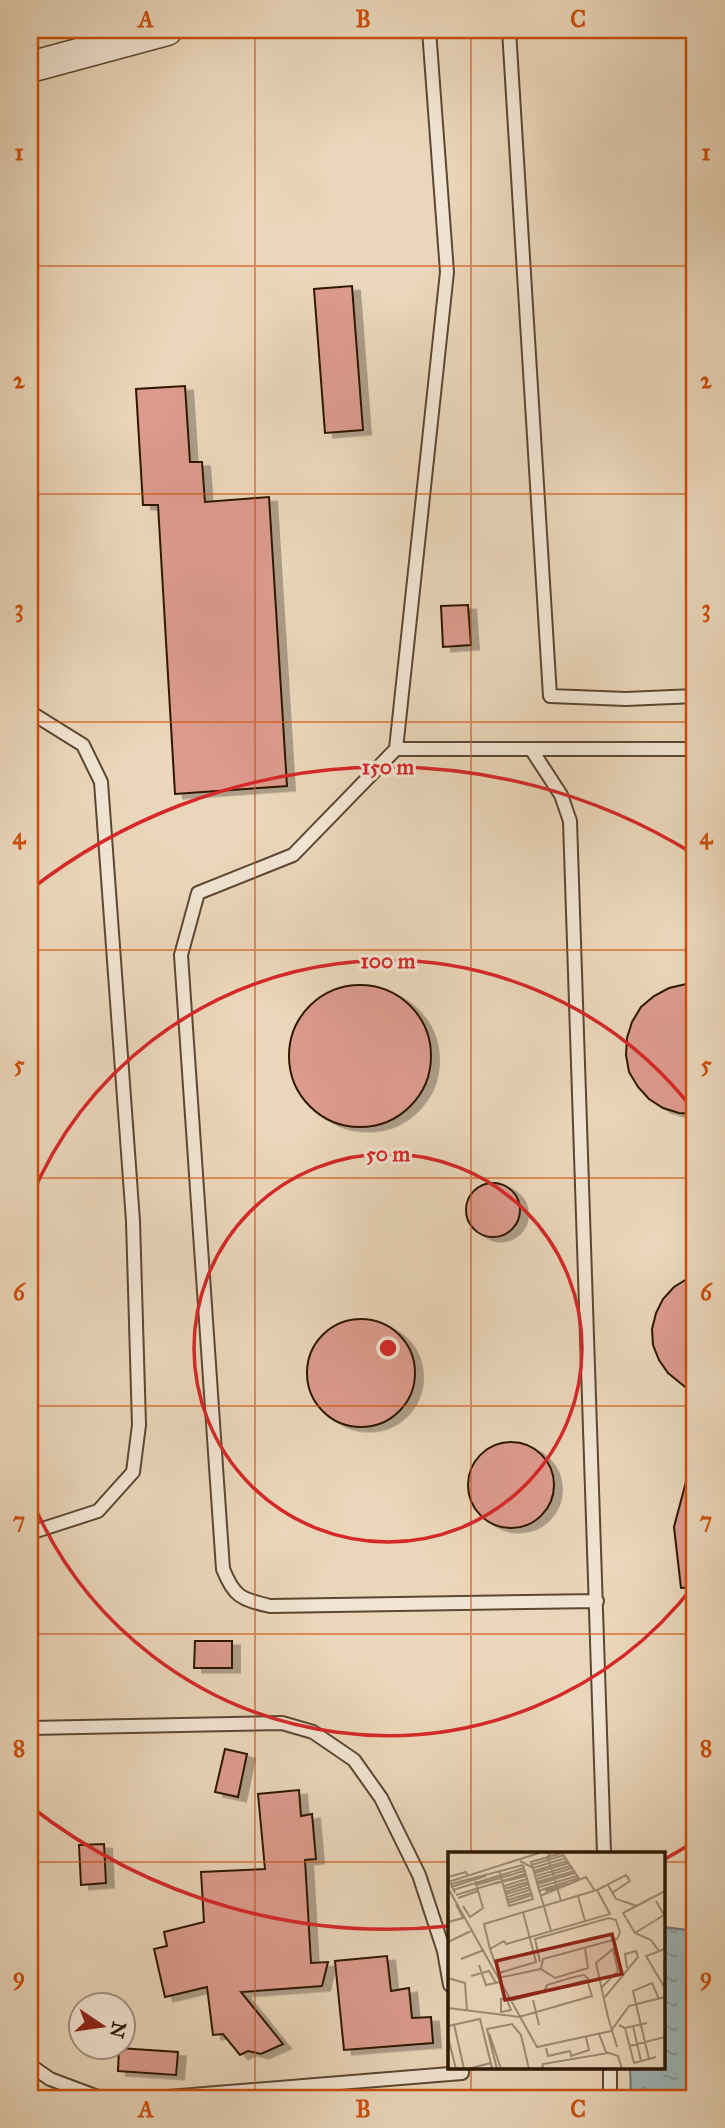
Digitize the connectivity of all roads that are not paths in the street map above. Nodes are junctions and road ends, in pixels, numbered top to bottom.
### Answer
1 (167, 30) edge
2 (429, 30) edge
3 (509, 30) edge
4 (30, 67) edge
5 (695, 696) edge
6 (30, 712) edge
7 (695, 748) edge
8 (396, 749) junction
9 (531, 749) junction
10 (30, 1533) edge
11 (597, 1601) junction
12 (30, 1728) edge
13 (604, 1852) edge
14 (448, 1974) edge
15 (30, 2065) edge
16 (462, 2068) edge
17 (610, 2068) edge
18 (610, 2098) edge

1 - 4 street
2 - 8 lane
3 - 5 lane
6 - 10 lane
7 - 9 lane
8 - 9 lane
8 - 11 lane
9 - 11 lane
11 - 13 lane
12 - 14 lane
15 - 16 lane
17 - 18 lane

